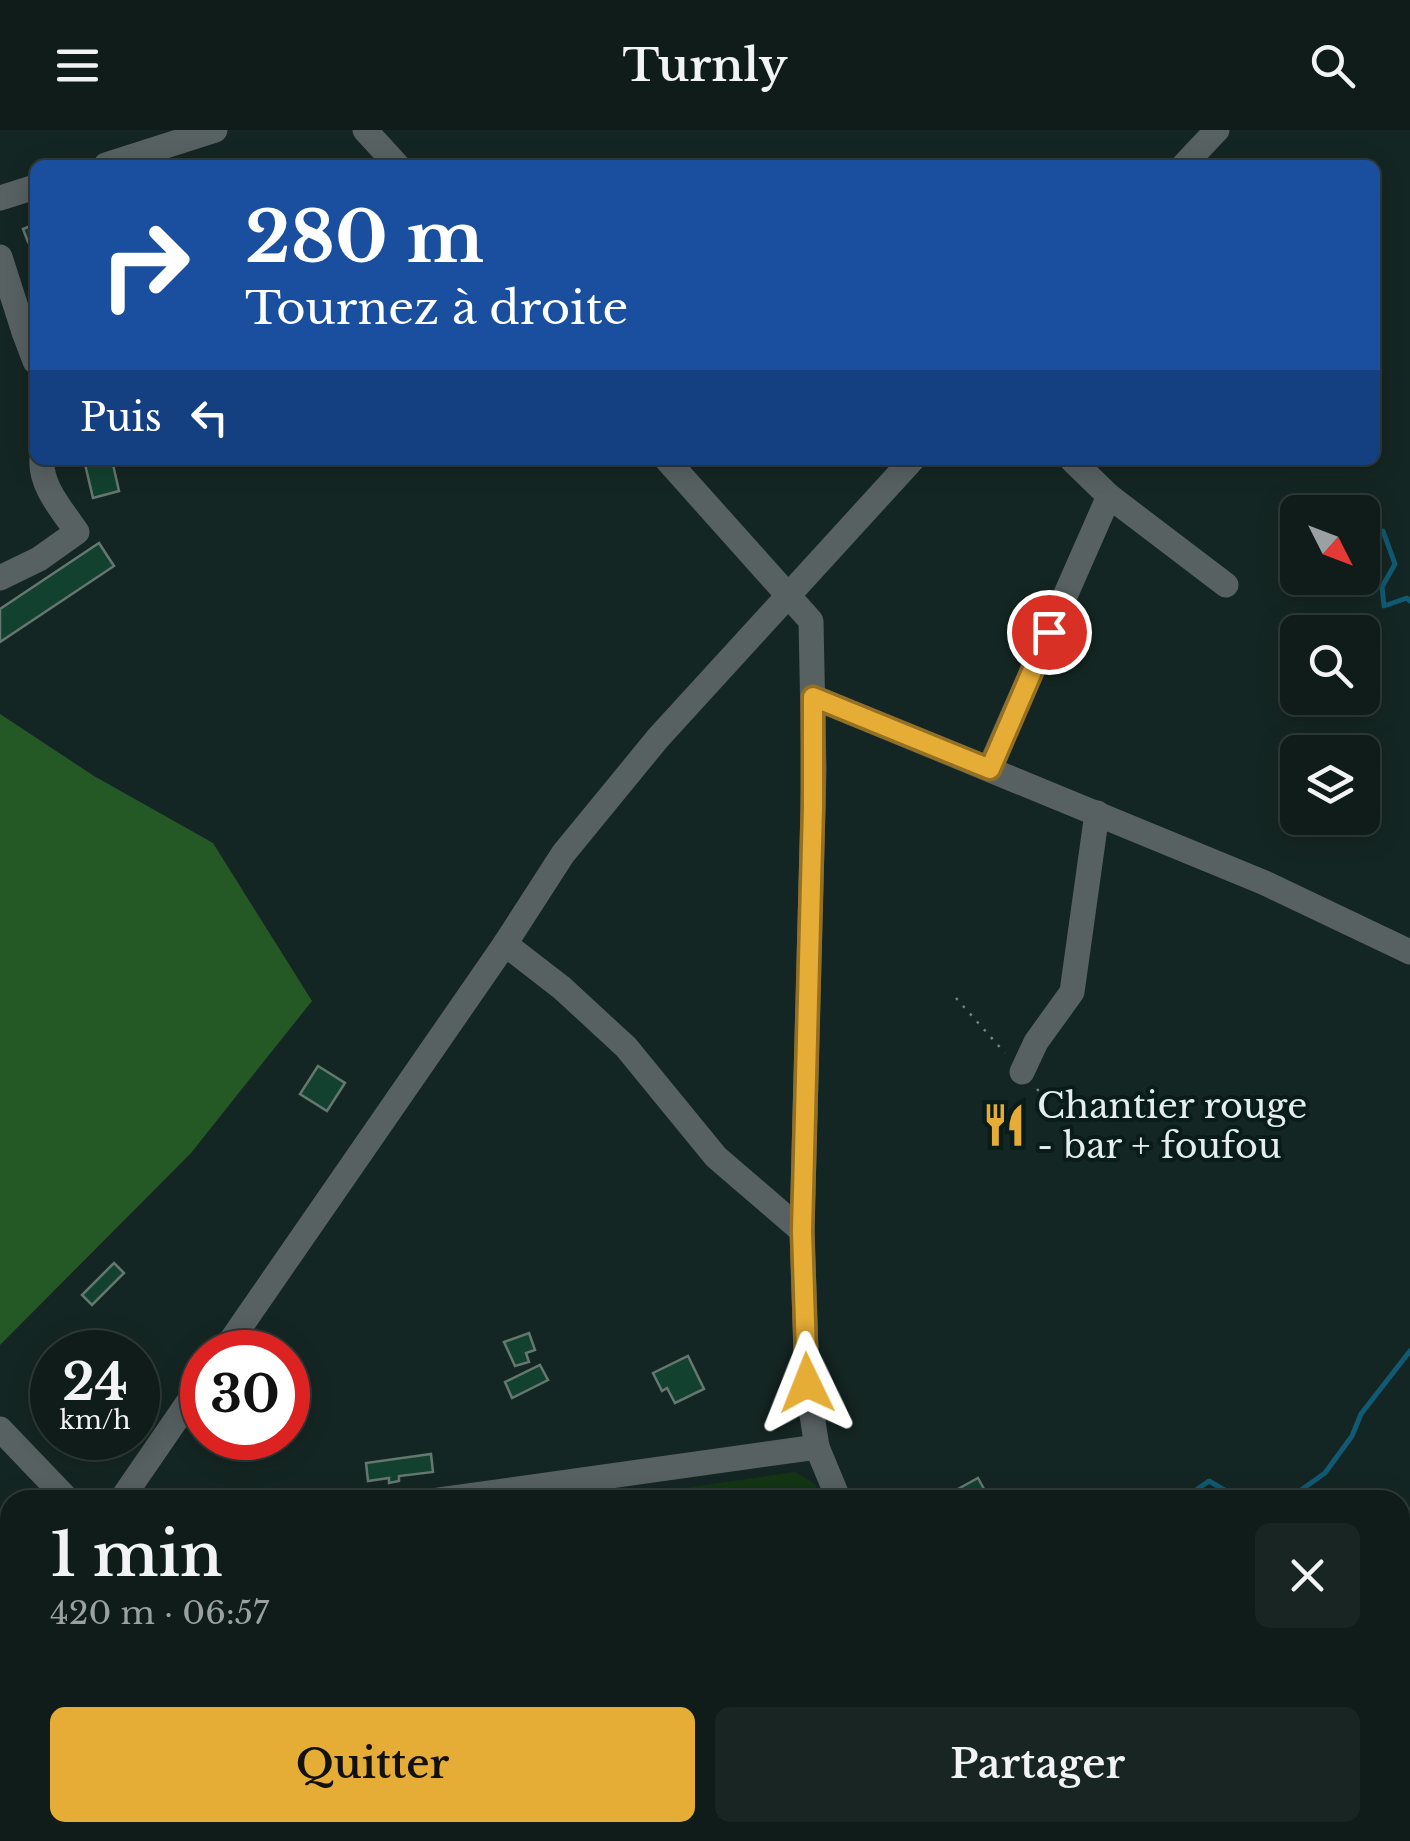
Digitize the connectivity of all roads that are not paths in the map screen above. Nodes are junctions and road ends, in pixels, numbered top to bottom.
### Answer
1 (215, 130) edge
2 (365, 130) edge
3 (1217, 130) edge
4 (174, 154) edge
5 (137, 160) edge
6 (392, 160) edge
7 (1189, 160) edge
8 (30, 189) edge
9 (0, 198) edge
10 (0, 257) edge
11 (6, 299) edge
12 (30, 328) edge
13 (41, 465) edge
14 (672, 465) edge
15 (908, 465) edge
16 (1077, 465) edge
17 (1109, 496) junction
18 (0, 578) edge
19 (1226, 585) dead end
20 (791, 595) junction
21 (813, 697) junction
22 (990, 769) junction
23 (1097, 813) junction
24 (505, 944) junction
25 (1410, 952) edge
26 (1022, 1072) road end
27 (802, 1231) junction
28 (238, 1330) edge
29 (180, 1414) edge
30 (0, 1429) edge
31 (817, 1447) junction
32 (58, 1490) edge
33 (128, 1490) edge
34 (510, 1490) edge
35 (835, 1490) edge

1 - 4 street
2 - 6 street
3 - 7 street
4 - 5 street
8 - 9 street
10 - 11 street
11 - 12 street
13 - 18 street
14 - 20 street
15 - 20 street
16 - 17 street
17 - 19 street
17 - 22 street
20 - 21 street
20 - 24 street
21 - 22 street
21 - 27 street
22 - 23 street
23 - 25 street
23 - 26 street
24 - 27 street
24 - 28 street
27 - 31 street
29 - 33 street
30 - 32 street
31 - 34 street
31 - 35 street

